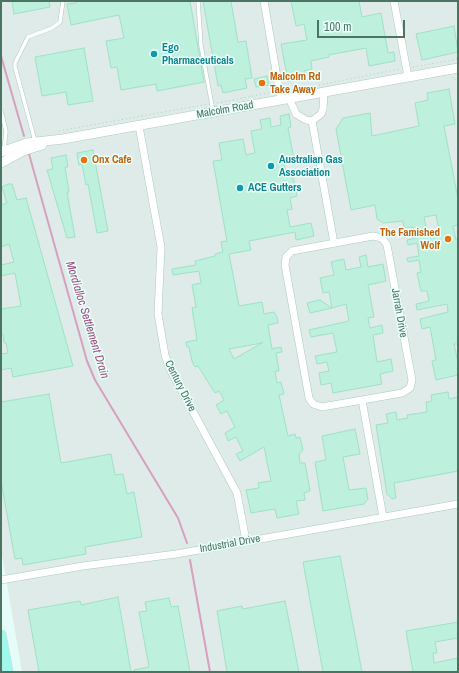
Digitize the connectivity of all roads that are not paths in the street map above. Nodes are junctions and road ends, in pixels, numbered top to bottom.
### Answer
1 (63, 1) edge
2 (198, 1) edge
3 (264, 1) edge
4 (394, 1) edge
5 (458, 68) edge
6 (407, 72) junction
7 (324, 92) junction
8 (283, 96) junction
9 (213, 108) junction
10 (1, 111) edge
11 (312, 121) junction
12 (139, 126) junction
13 (36, 144) junction
14 (2, 152) edge
15 (1, 163) edge
16 (334, 243) junction
17 (362, 400) junction
18 (458, 504) edge
19 (383, 517) junction
20 (246, 541) junction
21 (1, 580) edge
22 (1, 635) edge
23 (8, 672) edge

1 - 13 lane
2 - 9 lane
3 - 8 street
4 - 6 street
5 - 6 street, Malcolm Road
6 - 7 street, Malcolm Road
7 - 8 street, Malcolm Road
7 - 11 street
8 - 9 street, Malcolm Road
8 - 11 street
9 - 12 street, Malcolm Road
10 - 14 lane
11 - 16 street
12 - 13 street, Malcolm Road
12 - 20 street, Century Drive
13 - 14 street, Malcolm Road
13 - 15 street, Malcolm Road
16 - 17 street, Jarrah Drive
16 - 17 street, Jarrah Drive
17 - 19 street
18 - 19 street, Industrial Drive
19 - 20 street, Industrial Drive
20 - 21 street, Industrial Drive
22 - 23 main road

